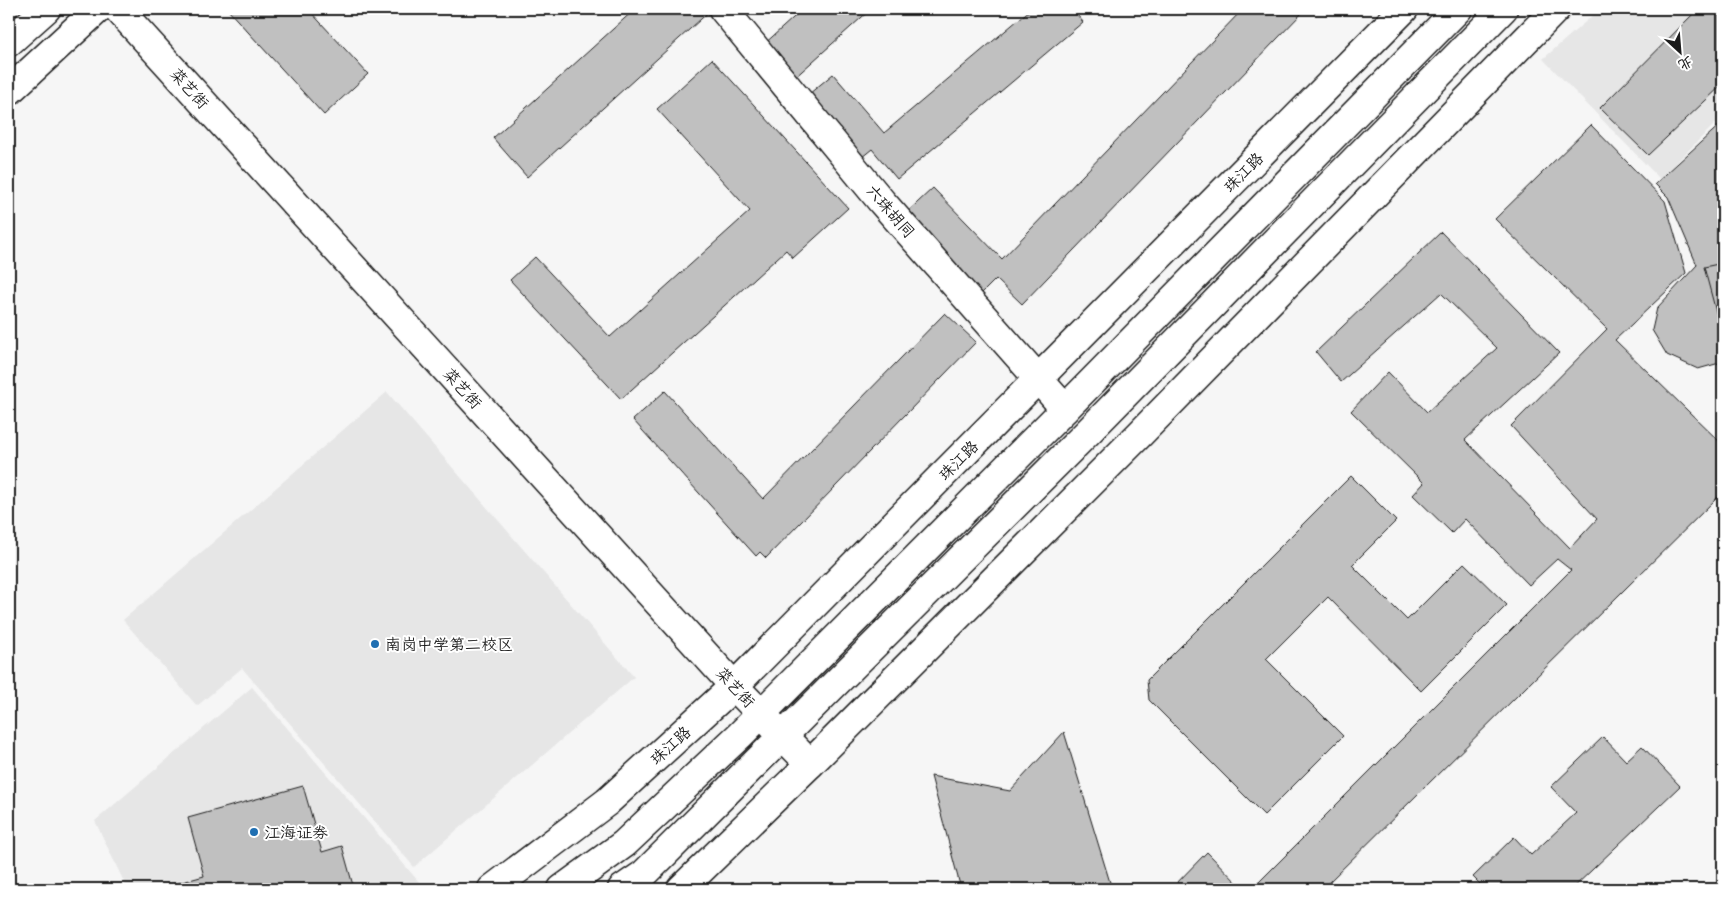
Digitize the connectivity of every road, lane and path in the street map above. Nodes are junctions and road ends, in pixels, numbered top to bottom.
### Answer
1 (46, 9) edge
2 (98, 9) edge
3 (118, 9) edge
4 (723, 9) edge
5 (1404, 9) edge
6 (1458, 9) edge
7 (1503, 9) edge
8 (1556, 9) edge
9 (9, 42) edge
10 (9, 91) edge
11 (1038, 379) junction
12 (1065, 409) junction
13 (734, 686) junction
14 (761, 714) junction
15 (783, 736) junction
16 (810, 764) junction
17 (500, 887) edge
18 (562, 889) edge
19 (622, 889) edge
20 (681, 889) edge

1 - 9 main road
2 - 10 main road
3 - 13 main road, 菜艺街
4 - 11 main road, 六珠胡同
5 - 11 main road, 珠江路
6 - 12 main road
7 - 15 main road
8 - 16 main road
11 - 12 main road, 六珠胡同
11 - 13 main road, 珠江路
12 - 14 main road
13 - 14 main road, 菜艺街
13 - 17 main road, 珠江路
14 - 15 main road, 菜艺街
14 - 18 main road
15 - 16 main road, 菜艺街
15 - 19 main road
16 - 20 main road

